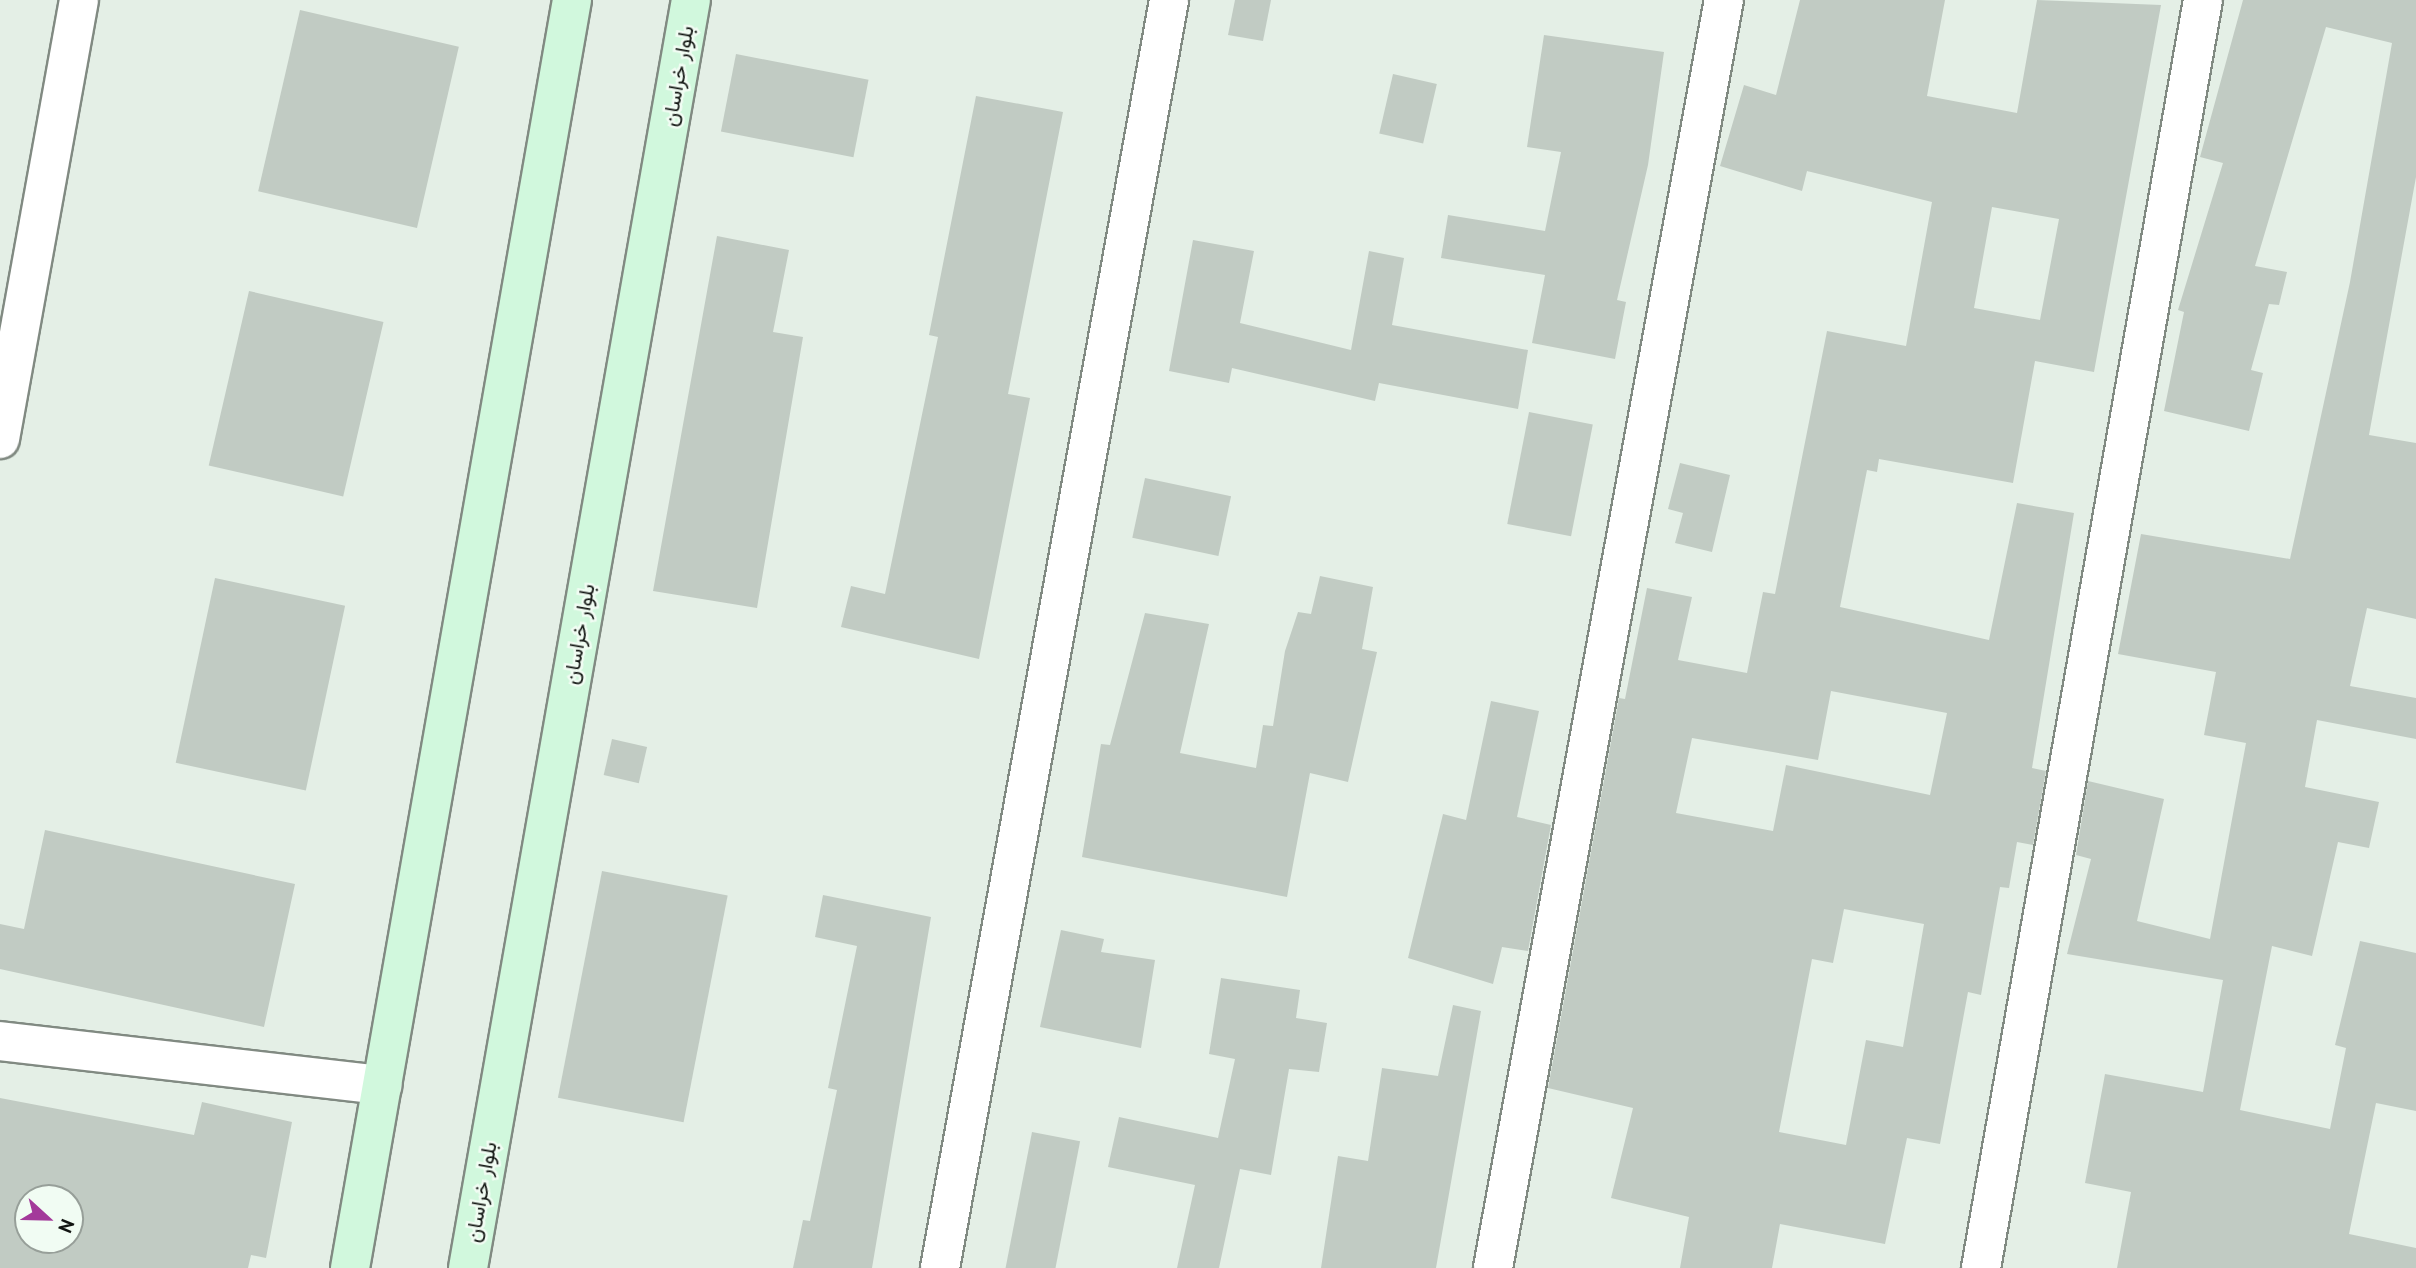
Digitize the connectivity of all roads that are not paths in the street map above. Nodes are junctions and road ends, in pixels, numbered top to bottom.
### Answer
1 (79, 0) edge
2 (572, 0) edge
3 (691, 0) edge
4 (1168, 0) edge
5 (1724, 0) edge
6 (2203, 0) edge
7 (0, 439) edge
8 (0, 1041) edge
9 (382, 1085) junction
10 (350, 1268) edge
11 (468, 1268) edge
12 (940, 1268) edge
13 (1493, 1268) edge
14 (1981, 1268) edge

1 - 7 street
2 - 9 main road
3 - 11 main road, بلوار خراسان
4 - 12 street
5 - 13 street
6 - 14 street
8 - 9 street
9 - 10 main road

